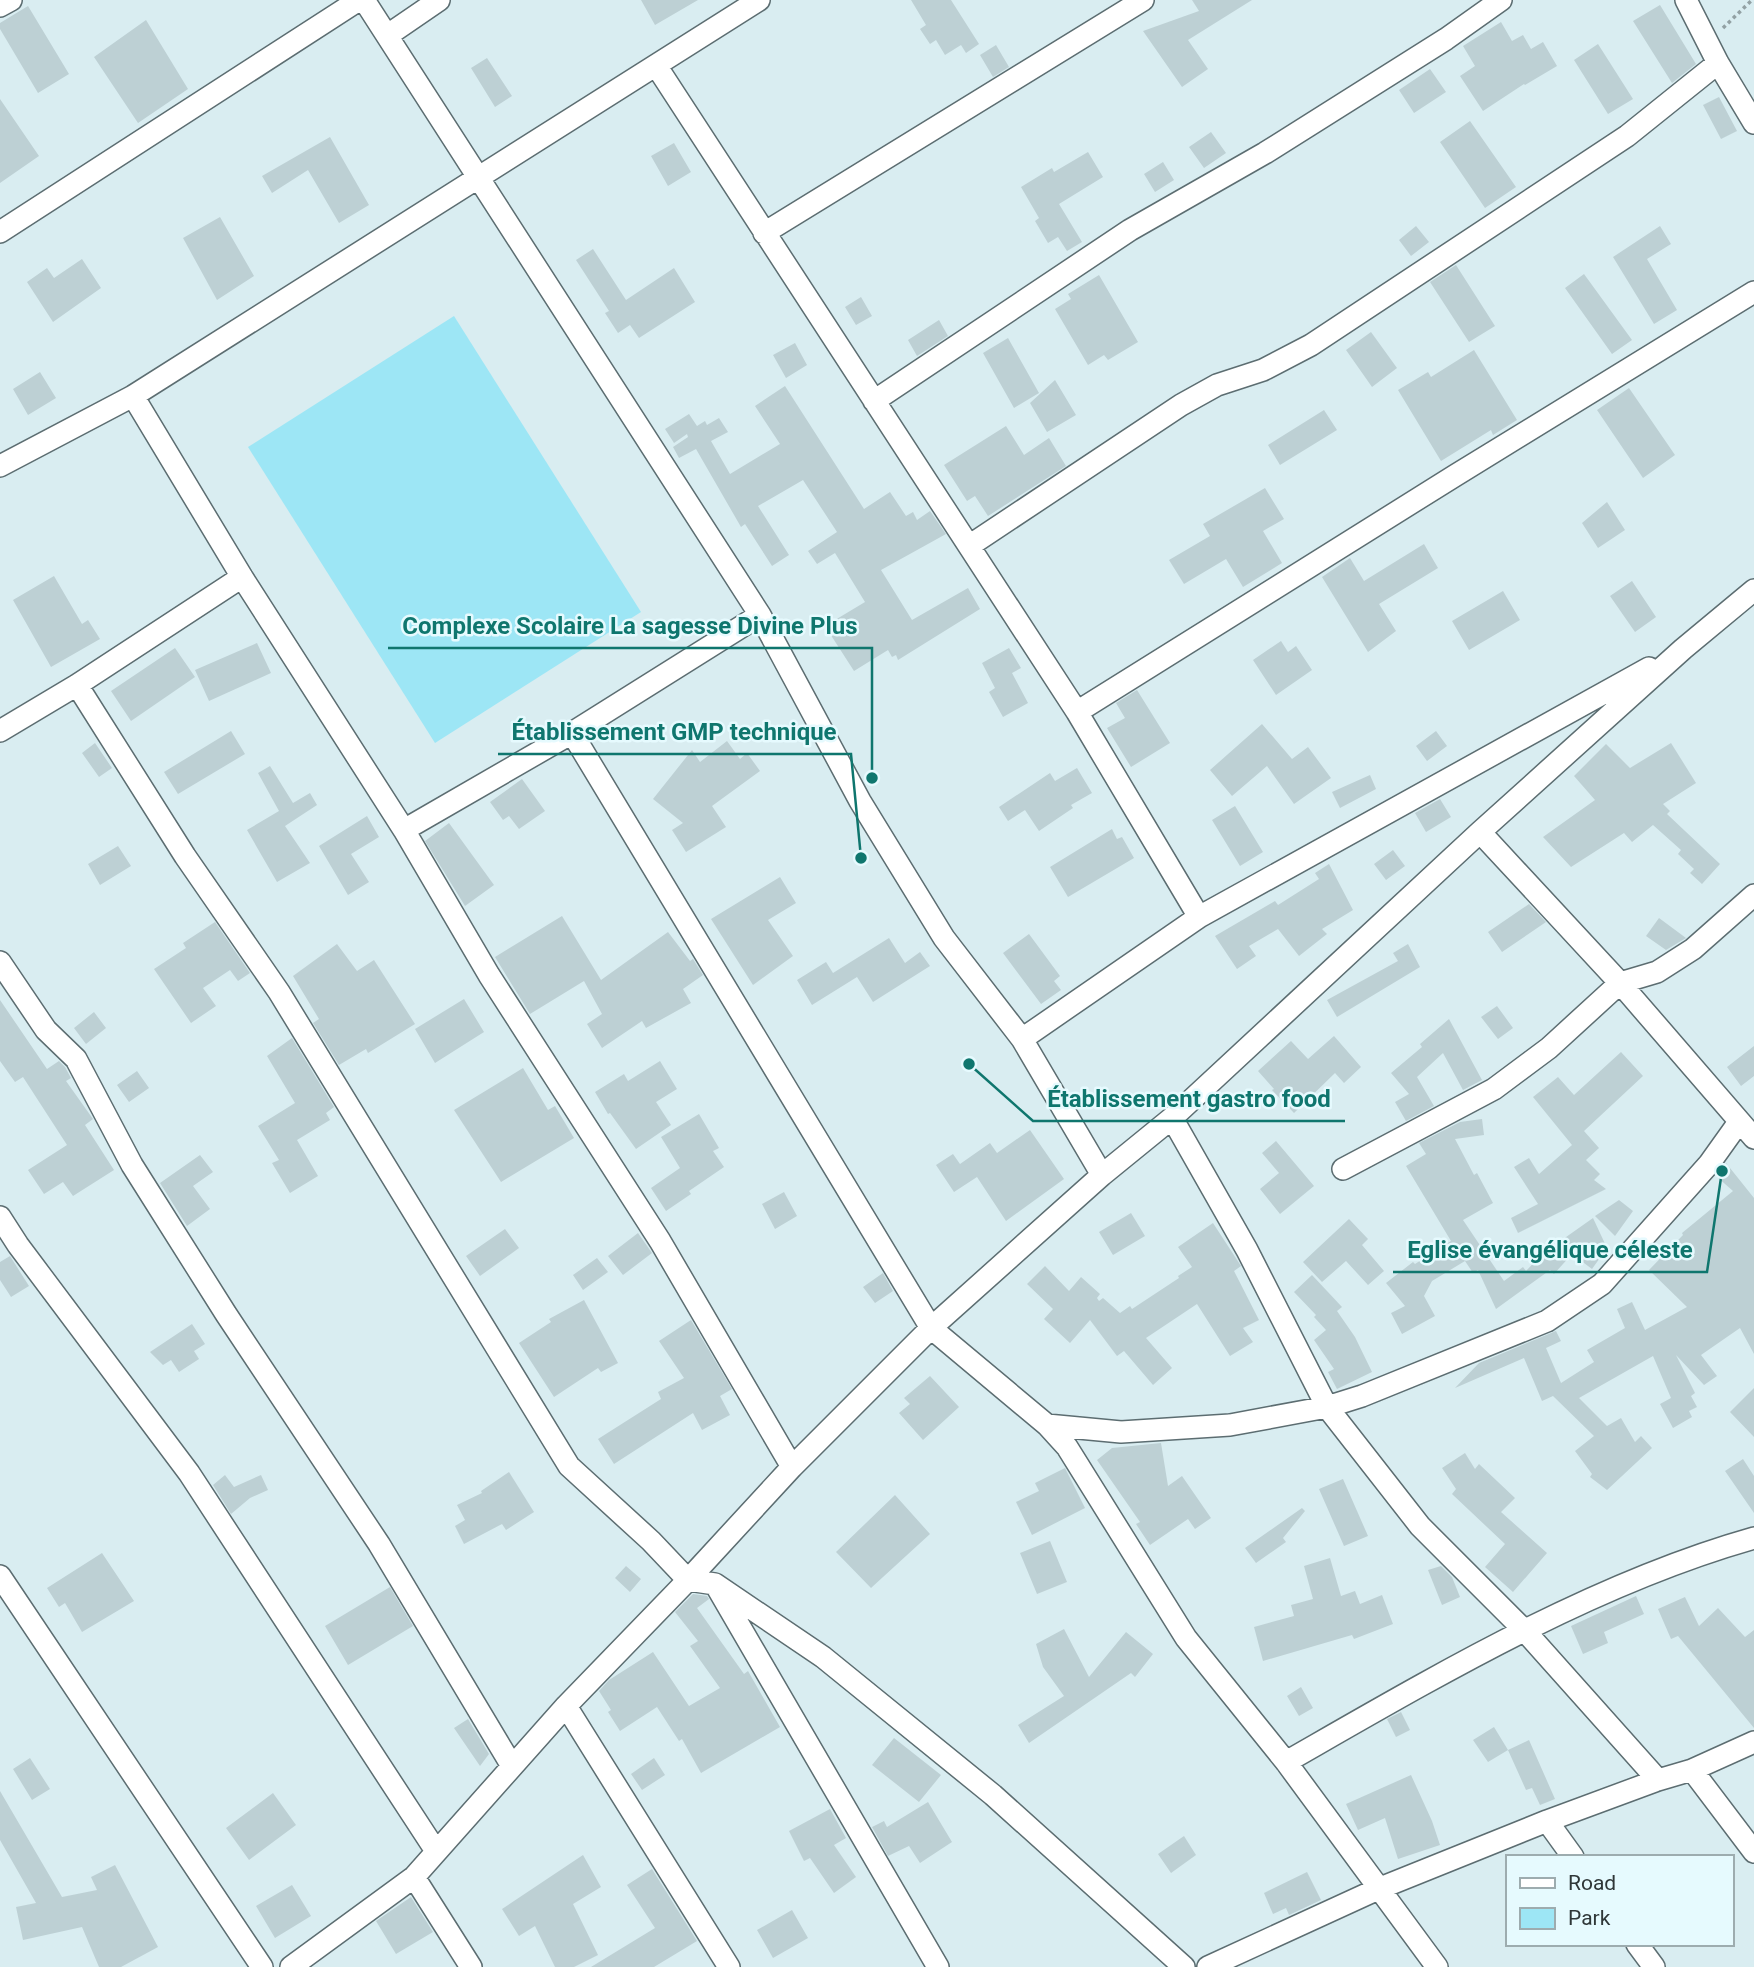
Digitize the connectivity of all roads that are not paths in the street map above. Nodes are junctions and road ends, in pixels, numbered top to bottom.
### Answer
1 (11, 0) edge
2 (361, 0) edge
3 (439, 0) edge
4 (759, 0) edge
5 (1143, 0) edge
6 (1501, 0) edge
7 (1686, 0) edge
8 (0, 6) edge
9 (388, 36) junction
10 (1713, 53) junction
11 (657, 67) junction
12 (1754, 123) edge
13 (477, 177) junction
14 (0, 232) edge
15 (764, 233) junction
16 (1754, 292) edge
17 (133, 396) junction
18 (874, 401) junction
19 (0, 466) edge
20 (970, 547) junction
21 (242, 577) junction
22 (1754, 590) edge
23 (760, 615) junction
24 (1683, 649) junction
25 (77, 685) junction
26 (1077, 712) junction
27 (0, 731) edge
28 (572, 733) junction
29 (404, 830) junction
30 (1480, 832) junction
31 (1754, 895) edge
32 (1199, 917) junction
33 (0, 962) edge
34 (1620, 983) junction
35 (1022, 1039) junction
36 (1172, 1118) junction
37 (1739, 1122) junction
38 (1754, 1138) edge
39 (1343, 1169) dead end
40 (1102, 1175) junction
41 (0, 1217) edge
42 (931, 1328) junction
43 (1327, 1407) junction
44 (1047, 1425) junction
45 (792, 1466) junction
46 (1754, 1538) edge
47 (0, 1576) edge
48 (688, 1580) junction
49 (715, 1584) junction
50 (1525, 1631) junction
51 (566, 1706) junction
52 (1754, 1742) edge
53 (1286, 1762) junction
54 (512, 1766) junction
55 (1692, 1770) junction
56 (1658, 1780) junction
57 (1547, 1821) junction
58 (436, 1851) junction
59 (1754, 1852) edge
60 (1572, 1855) edge
61 (415, 1877) junction
62 (1378, 1889) junction
63 (1638, 1946) edge
64 (262, 1967) edge
65 (291, 1967) edge
66 (471, 1967) edge
67 (729, 1967) edge
68 (938, 1967) edge
69 (1184, 1967) edge
70 (1208, 1967) edge
71 (1437, 1967) edge
72 (1654, 1967) edge

1 - 8 street
2 - 9 street
2 - 14 street
3 - 9 street
4 - 11 street
5 - 15 street
6 - 18 street
7 - 10 street
9 - 13 street
10 - 12 street
10 - 20 street
11 - 13 street
11 - 15 street
13 - 17 street
13 - 23 street
15 - 18 street
16 - 26 street
17 - 19 street
17 - 21 street
18 - 20 street
20 - 26 street
21 - 25 street
21 - 29 street
22 - 24 street
23 - 28 street
23 - 35 street
24 - 30 street
24 - 32 street
25 - 27 street
25 - 48 street
26 - 32 street
28 - 29 street
28 - 42 street
29 - 45 street
30 - 34 street
30 - 36 street
31 - 34 street
32 - 35 street
33 - 54 street
34 - 37 street
34 - 39 street
35 - 40 street
36 - 40 street
36 - 43 street
37 - 38 street
37 - 43 street
40 - 42 street
41 - 58 street
42 - 44 street
42 - 45 street
43 - 44 street
43 - 50 street
44 - 53 street
45 - 48 street
46 - 50 street
47 - 64 street
48 - 49 street
48 - 51 street
49 - 68 street
49 - 69 street
50 - 53 street
50 - 56 street
51 - 54 street
51 - 67 street
52 - 55 street
53 - 62 street
54 - 58 street
55 - 56 street
55 - 59 street
56 - 57 street
57 - 60 street
57 - 62 street
58 - 61 street
61 - 65 street
61 - 66 street
62 - 70 street
62 - 71 street
63 - 72 street

